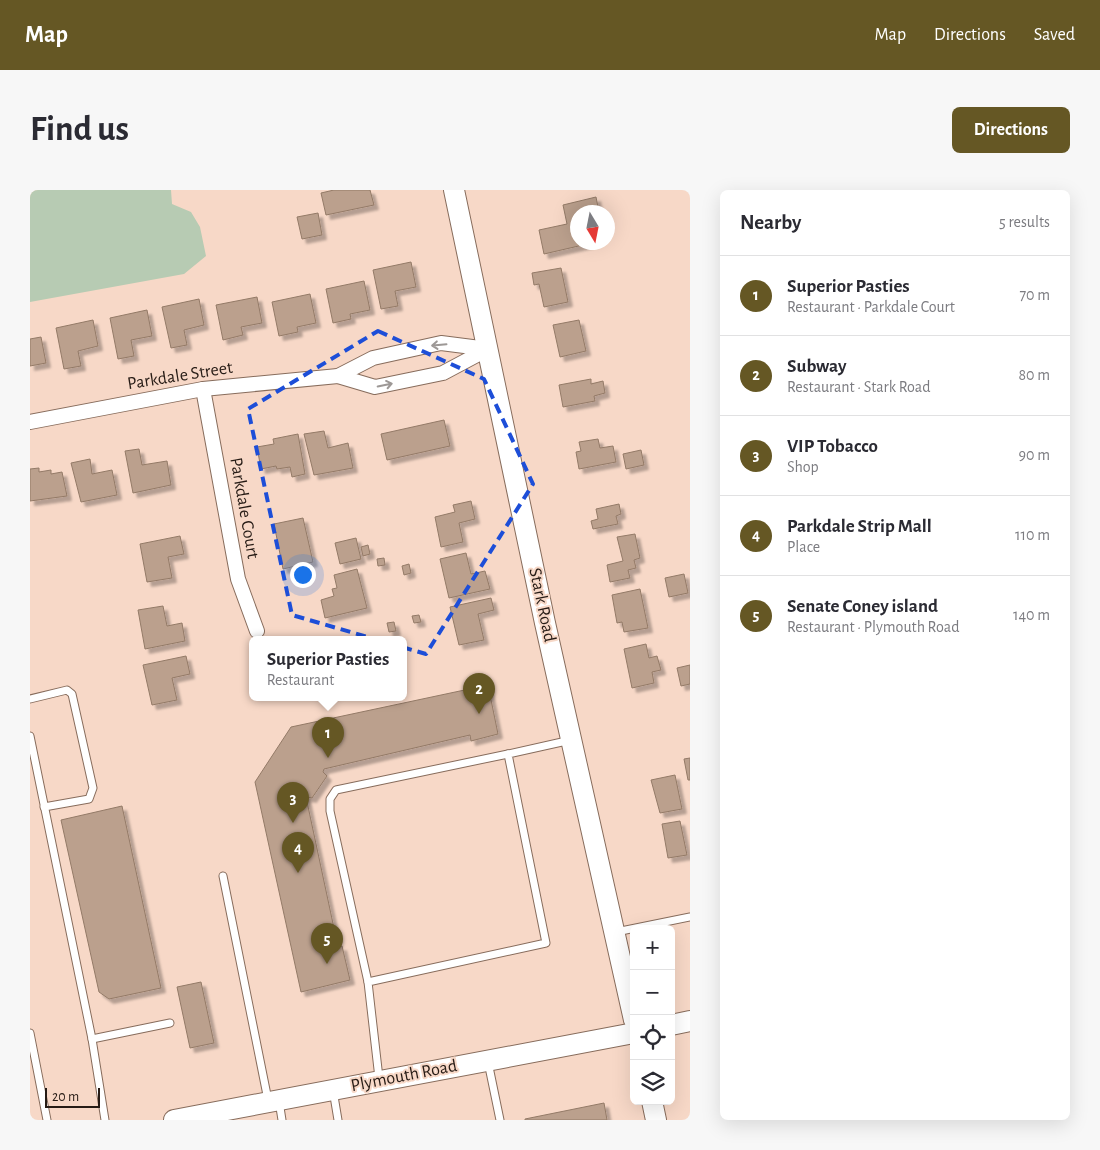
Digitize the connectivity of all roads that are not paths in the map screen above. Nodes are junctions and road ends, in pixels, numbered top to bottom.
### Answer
1 (454, 190) edge
2 (488, 349) junction
3 (338, 376) junction
4 (203, 389) junction
5 (30, 422) edge
6 (256, 631) dead end
7 (30, 698) edge
8 (30, 736) edge
9 (571, 740) junction
10 (508, 754) junction
11 (44, 807) junction
12 (224, 876) dead end
13 (690, 917) edge
14 (613, 933) junction
15 (368, 982) junction
16 (633, 1015) edge
17 (690, 1021) edge
18 (170, 1023) dead end
19 (675, 1024) edge
20 (30, 1033) edge
21 (630, 1034) edge
22 (92, 1039) junction
23 (488, 1061) junction
24 (380, 1081) junction
25 (332, 1090) junction
26 (273, 1101) junction
27 (653, 1105) edge
28 (215, 1116) edge
29 (47, 1120) edge
30 (105, 1120) edge
31 (174, 1120) edge
32 (282, 1120) edge
33 (338, 1120) edge
34 (500, 1120) edge
35 (656, 1120) edge

1 - 2 street, Stark Road
2 -> 3 street, Parkdale Street
3 -> 2 street, Parkdale Street
2 - 9 street, Stark Road
3 - 4 street, Parkdale Street
4 - 5 street, Parkdale Street
4 - 6 street, Parkdale Court
7 - 11 lane
8 - 11 lane
9 - 10 lane
9 - 14 street, Stark Road
10 - 15 lane
10 - 15 lane
11 - 22 lane
12 - 26 lane
13 - 14 lane
14 - 16 street, Stark Road
15 - 24 lane
17 - 19 street
18 - 22 lane
20 - 29 lane
21 - 23 street, Plymouth Road
22 - 30 lane
23 - 24 street, Plymouth Road
23 - 34 lane
24 - 25 street, Plymouth Road
25 - 26 street, Plymouth Road
25 - 33 lane
26 - 28 street, Plymouth Road
26 - 32 lane
27 - 35 street
28 - 31 street, Plymouth Road

